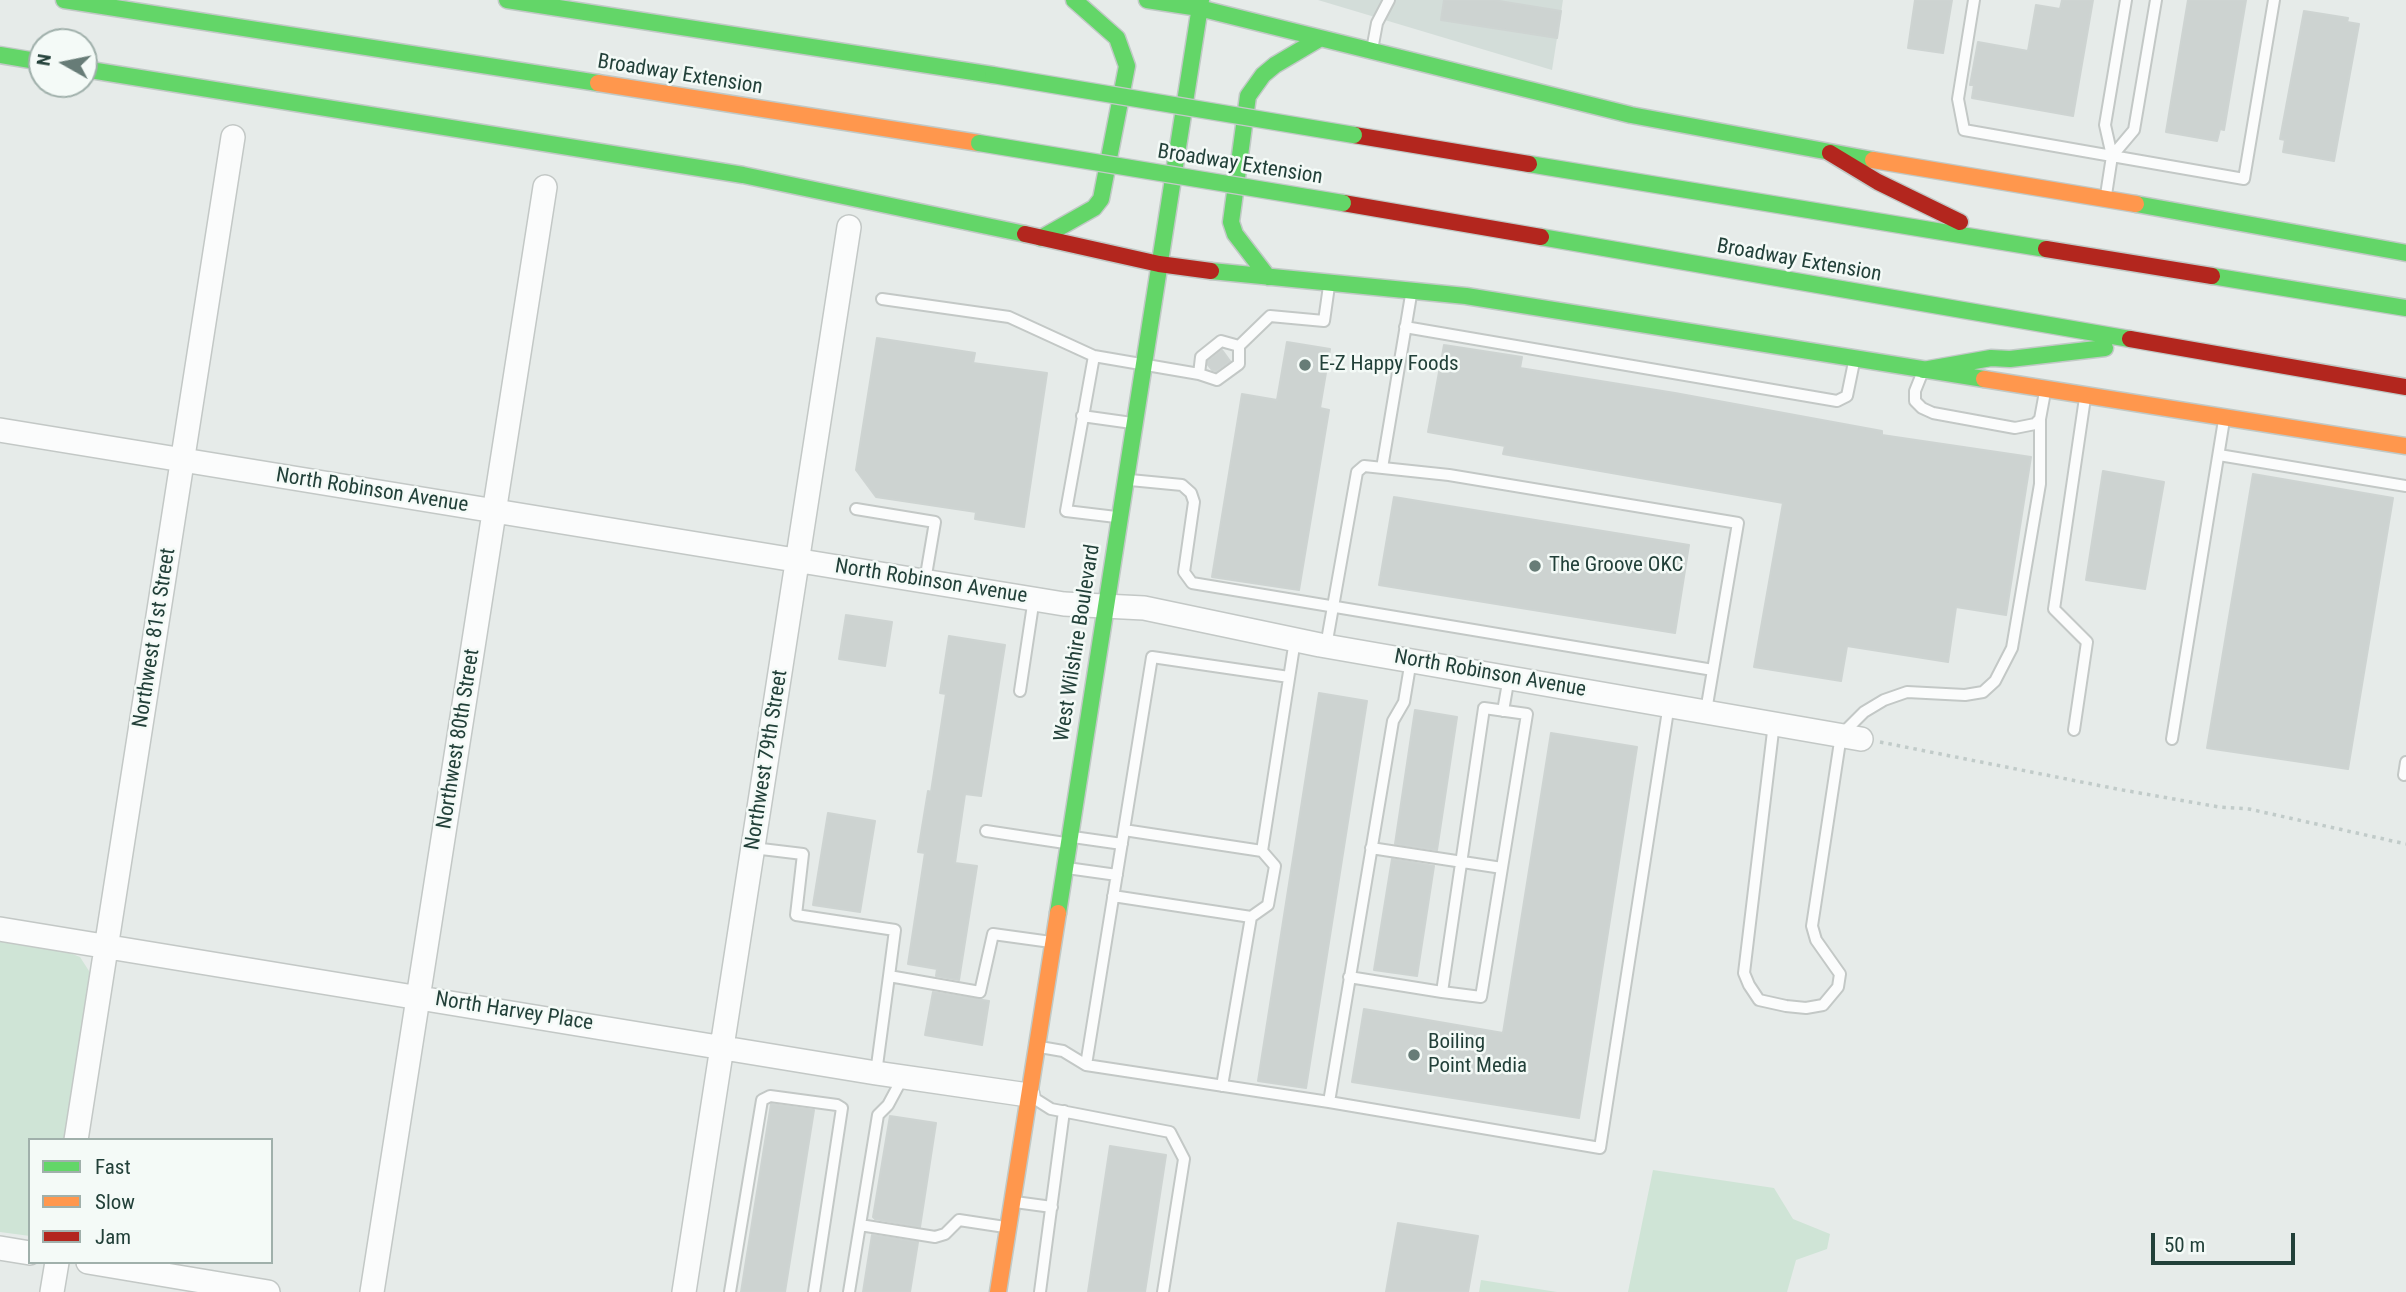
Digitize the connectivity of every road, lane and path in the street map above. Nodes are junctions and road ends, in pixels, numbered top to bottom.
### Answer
1 (64, 0) edge
2 (507, 0) edge
3 (1074, 0) edge
4 (1147, 0) edge
5 (1389, 0) edge
6 (1974, 0) edge
7 (2126, 0) edge
8 (2156, 0) edge
9 (2274, 0) edge
10 (1200, 4) edge
11 (1319, 39) junction
12 (1372, 52) junction
13 (0, 55) edge
14 (28, 60) edge
15 (98, 71) edge
16 (233, 137) dead end
17 (1830, 153) junction
18 (2112, 156) junction
19 (545, 187) dead end
20 (2105, 198) junction
21 (849, 227) dead end
22 (1041, 238) junction
23 (1997, 240) junction
24 (2406, 253) edge
25 (1159, 264) junction
26 (1268, 277) junction
27 (1329, 283) junction
28 (1411, 291) junction
29 (882, 299) dead end
30 (2406, 308) edge
31 (1405, 327) junction
32 (2148, 344) junction
33 (1239, 346) junction
34 (1094, 356) junction
35 (1854, 358) junction
36 (1143, 365) junction
37 (1923, 370) junction
38 (1199, 373) junction
39 (2406, 387) edge
40 (2045, 389) junction
41 (2085, 395) junction
42 (1083, 416) junction
43 (2225, 417) junction
44 (2040, 419) junction
45 (1133, 423) junction
46 (0, 430) edge
47 (2406, 446) edge
48 (2219, 455) junction
49 (183, 460) junction
50 (1382, 468) junction
51 (1125, 479) junction
52 (2406, 486) edge
53 (856, 509) dead end
54 (494, 511) junction
55 (1119, 517) junction
56 (798, 560) junction
57 (925, 581) junction
58 (1034, 598) junction
59 (1104, 606) junction
60 (1333, 607) junction
61 (1295, 640) junction
62 (1326, 646) junction
63 (1411, 660) junction
64 (1713, 670) junction
65 (1289, 677) junction
66 (1509, 677) junction
67 (1020, 691) dead end
68 (1669, 704) junction
69 (1503, 711) junction
70 (1706, 711) junction
71 (1774, 723) junction
72 (2074, 730) dead end
73 (1851, 737) junction
74 (2172, 739) dead end
75 (2406, 762) edge
76 (2404, 775) dead end
77 (1124, 830) junction
78 (986, 831) dead end
79 (1068, 840) junction
80 (1122, 844) junction
81 (2406, 844) edge
82 (753, 848) junction
83 (1371, 848) junction
84 (1262, 851) junction
85 (1461, 862) junction
86 (1064, 867) junction
87 (1502, 868) junction
88 (1117, 875) junction
89 (1113, 896) junction
90 (1251, 918) junction
91 (0, 929) edge
92 (1052, 943) junction
93 (106, 947) junction
94 (889, 976) junction
95 (1349, 977) junction
96 (1442, 992) junction
97 (419, 997) junction
98 (721, 1046) junction
99 (1036, 1046) junction
100 (1086, 1065) junction
101 (876, 1073) junction
102 (903, 1077) junction
103 (1222, 1086) junction
104 (1028, 1095) junction
105 (1329, 1102) junction
106 (1064, 1111) junction
107 (76, 1138) edge
108 (1012, 1202) junction
109 (1052, 1207) junction
110 (860, 1225) junction
111 (1008, 1228) junction
112 (0, 1248) edge
113 (28, 1253) edge
114 (57, 1264) edge
115 (101, 1264) edge
116 (52, 1292) edge
117 (268, 1292) edge
118 (372, 1292) edge
119 (684, 1292) edge
120 (730, 1292) edge
121 (814, 1292) edge
122 (849, 1292) edge
123 (998, 1292) edge
124 (1040, 1292) edge
125 (1163, 1292) edge

1 - 32 main road, Broadway Extension, bridge
2 - 23 main road, bridge
3 - 22 main road
4 - 10 main road
5 - 12 lane
6 - 18 lane
7 - 18 lane
8 - 18 lane
9 - 18 lane
10 - 11 main road
10 - 25 main road, West Wilshire Boulevard
11 - 12 main road
11 - 26 main road
12 - 17 main road
13 - 14 main road
15 - 22 main road
16 - 49 street, Northwest 81st Street
17 - 20 main road
17 - 23 main road
18 - 20 lane
19 - 54 street, Northwest 80th Street
20 - 24 main road
21 - 56 street, Northwest 79th Street
22 - 25 main road
23 - 30 main road
25 - 26 main road
25 - 36 main road, West Wilshire Boulevard
26 - 27 main road
27 - 28 main road
27 - 33 lane
28 - 31 lane
28 - 35 main road
29 - 34 lane
31 - 35 lane
31 - 50 lane
32 - 37 main road
32 - 39 main road, Broadway Extension
33 - 38 lane
33 - 38 lane
34 - 36 lane
34 - 42 lane
35 - 37 main road
36 - 38 lane
36 - 45 main road, West Wilshire Boulevard
37 - 40 main road
37 - 44 lane
40 - 41 main road
40 - 44 lane
41 - 43 main road
41 - 72 lane
42 - 45 lane
42 - 55 lane
43 - 47 main road
43 - 48 lane
44 - 73 lane
45 - 51 main road, West Wilshire Boulevard
46 - 49 street, North Robinson Avenue
48 - 52 lane
48 - 74 lane
49 - 54 street, North Robinson Avenue
49 - 93 street, Northwest 81st Street
50 - 60 lane
50 - 64 lane
51 - 55 main road, West Wilshire Boulevard
51 - 60 lane
53 - 57 lane
54 - 56 street, North Robinson Avenue
54 - 97 street, Northwest 80th Street
55 - 59 main road, West Wilshire Boulevard
56 - 57 street, North Robinson Avenue
56 - 82 street, Northwest 79th Street
57 - 58 street, North Robinson Avenue
58 - 59 street, North Robinson Avenue
58 - 67 lane
59 - 61 street, North Robinson Avenue
59 - 79 main road, West Wilshire Boulevard
60 - 62 lane
60 - 64 lane
61 - 62 street, North Robinson Avenue
61 - 65 lane
62 - 63 street, North Robinson Avenue
63 - 66 street, North Robinson Avenue
63 - 83 lane
64 - 70 lane
65 - 77 lane
65 - 84 lane
66 - 68 street, North Robinson Avenue
66 - 69 lane
68 - 70 street, North Robinson Avenue
68 - 105 lane
69 - 85 lane
69 - 87 lane
70 - 71 street, North Robinson Avenue
71 - 73 street, North Robinson Avenue
71 - 73 lane
73 - 81 path
75 - 76 lane
77 - 80 lane
77 - 84 lane
78 - 79 lane
79 - 80 lane
79 - 86 main road, West Wilshire Boulevard
80 - 88 lane
82 - 94 lane
82 - 98 street, Northwest 79th Street
83 - 85 lane
83 - 95 lane
84 - 90 lane
85 - 87 lane
85 - 96 lane
86 - 88 lane
86 - 92 main road, West Wilshire Boulevard
87 - 96 lane
88 - 89 lane
89 - 90 lane
89 - 100 lane
90 - 103 lane
91 - 93 street, North Harvey Place
92 - 94 lane
92 - 99 main road, West Wilshire Boulevard
93 - 97 street, North Harvey Place
93 - 107 street, Northwest 81st Street
94 - 101 lane
95 - 96 lane
95 - 105 lane
97 - 98 street, North Harvey Place
97 - 118 street, Northwest 80th Street
98 - 101 street, North Harvey Place
98 - 119 street, Northwest 79th Street
99 - 100 lane
99 - 104 main road, West Wilshire Boulevard
100 - 103 lane
101 - 102 street, North Harvey Place
102 - 104 street, North Harvey Place
102 - 110 lane
103 - 105 lane
104 - 106 lane
104 - 108 main road, West Wilshire Boulevard
106 - 109 lane
106 - 125 lane
108 - 109 lane
108 - 111 main road, West Wilshire Boulevard
109 - 124 lane
110 - 111 lane
110 - 122 lane
111 - 123 main road, West Wilshire Boulevard
112 - 113 street
114 - 116 street
115 - 117 street
120 - 121 lane

